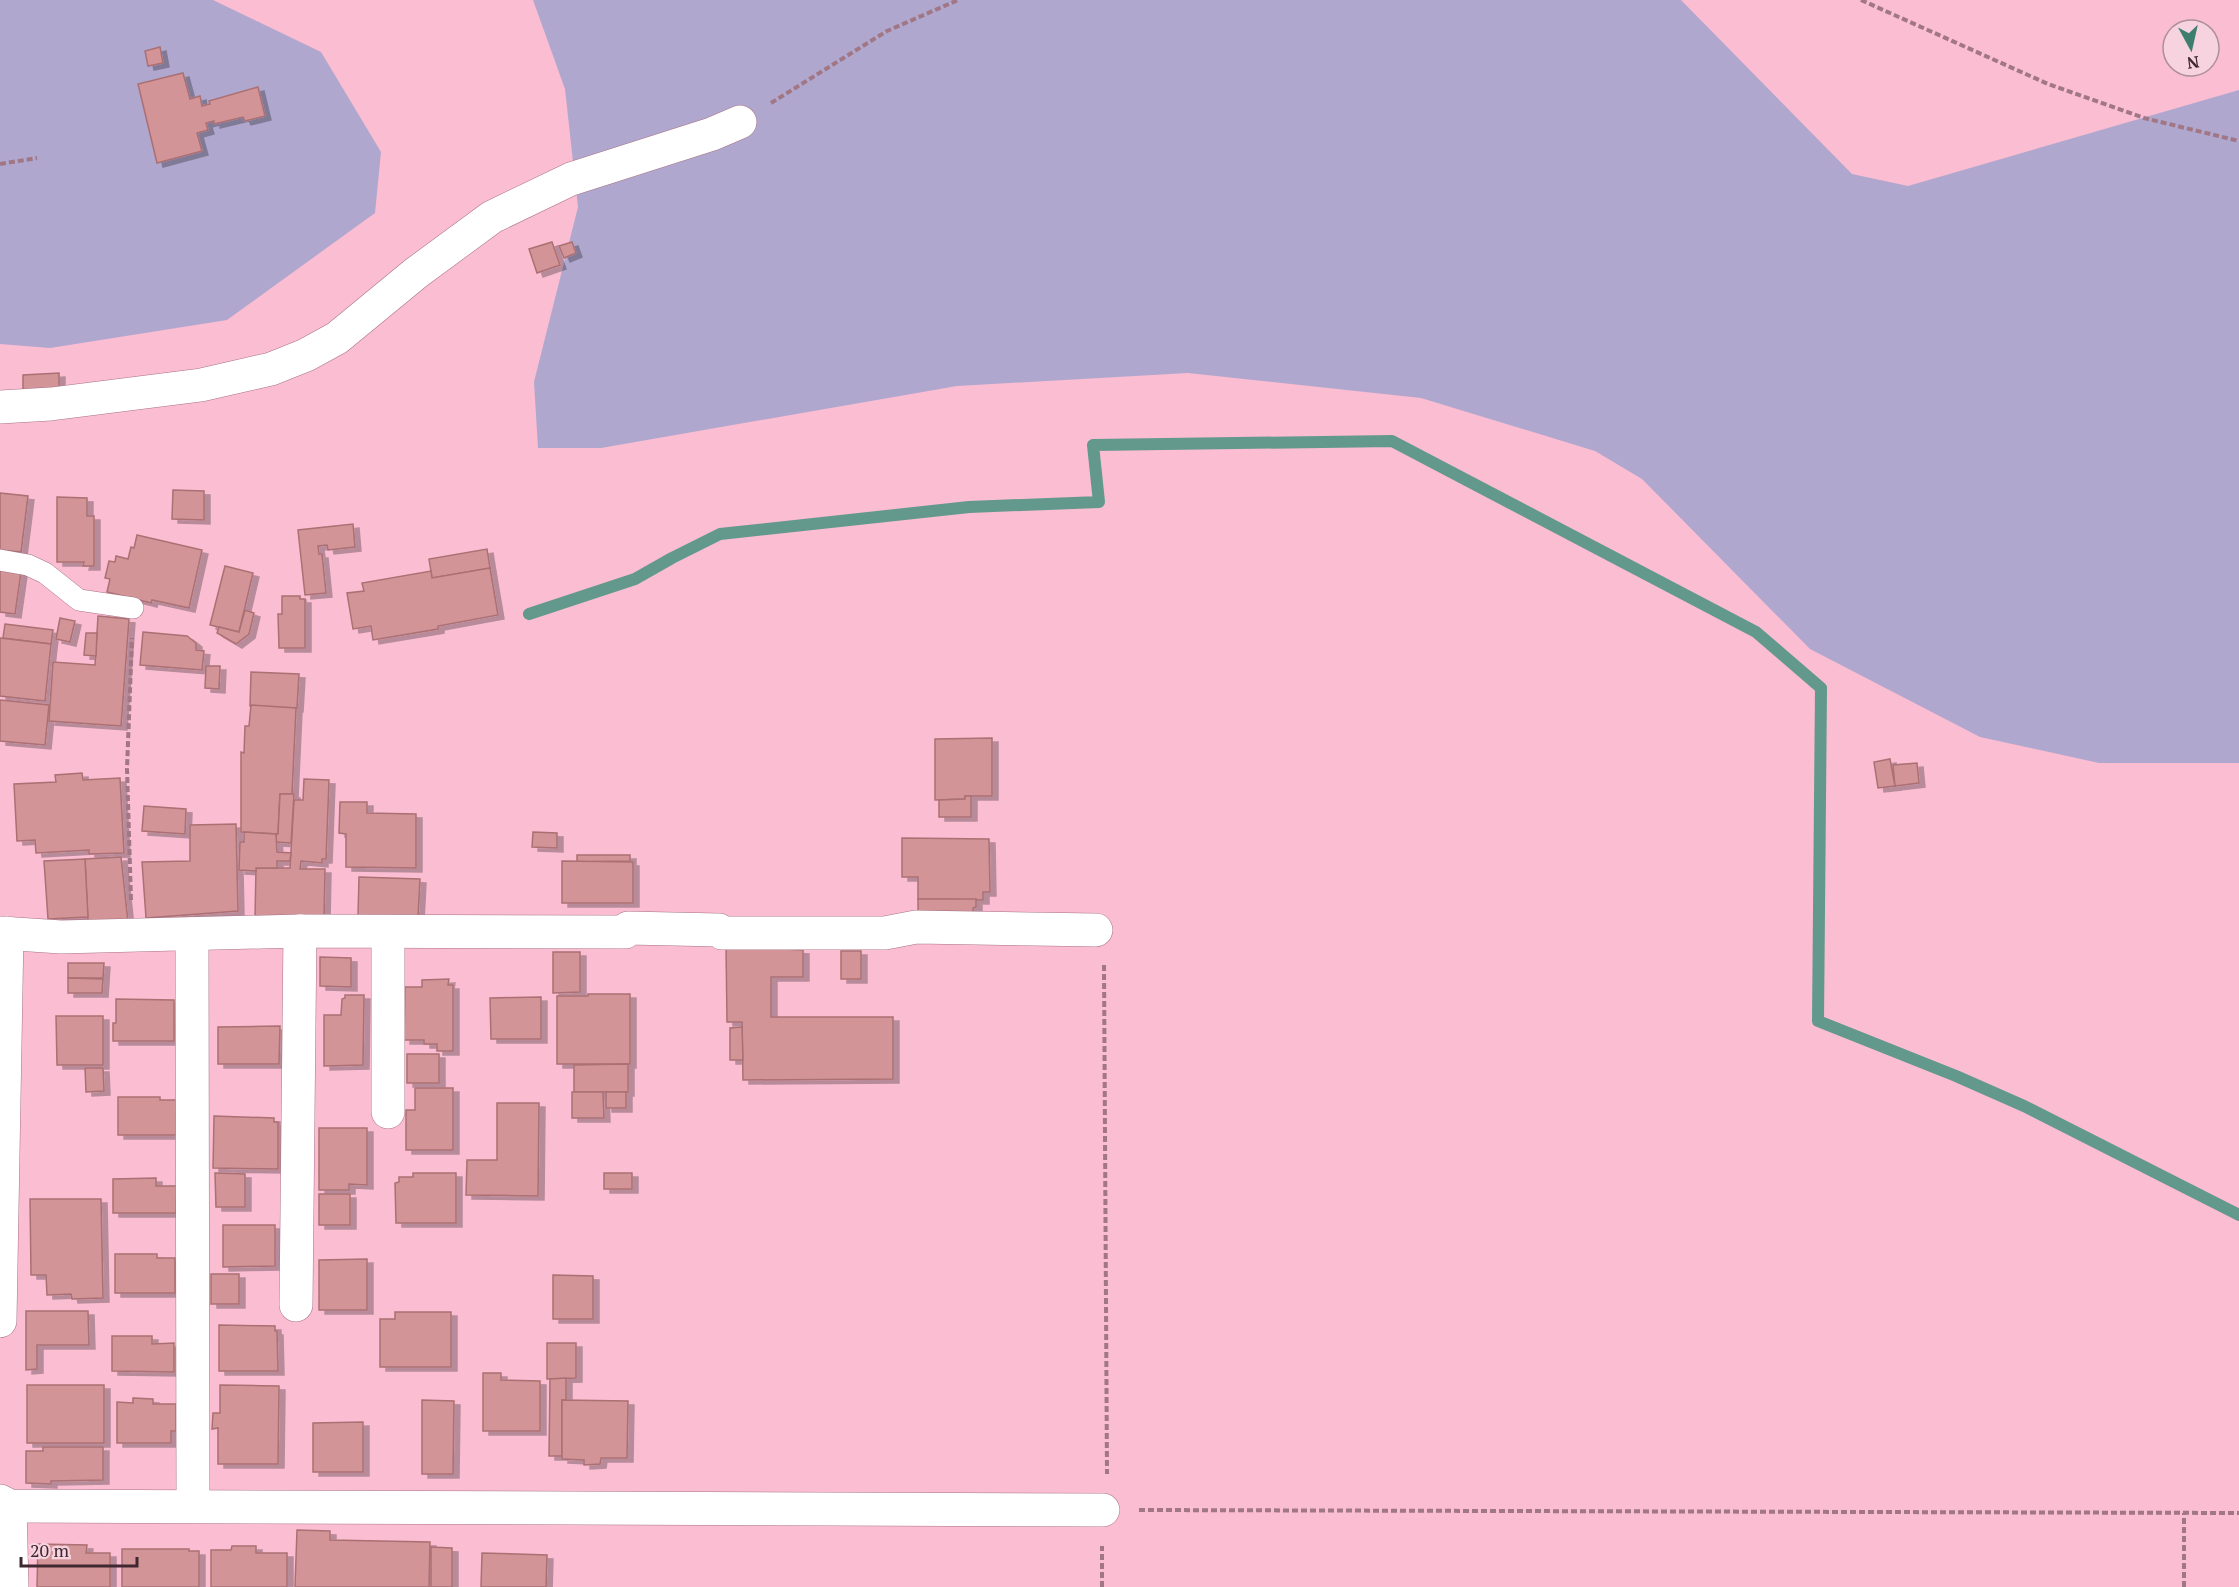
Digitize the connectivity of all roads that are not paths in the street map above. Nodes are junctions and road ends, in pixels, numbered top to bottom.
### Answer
1 (740, 122) road end
2 (0, 407) edge
3 (0, 560) edge
4 (134, 608) road end
5 (1096, 930) road end
6 (300, 931) junction
7 (388, 932) junction
8 (3, 933) edge
9 (192, 934) junction
10 (388, 1112) dead end
11 (296, 1305) dead end
12 (0, 1321) edge
13 (5, 1503) edge
14 (193, 1505) junction
15 (1103, 1510) road end
16 (12, 1587) edge

1 - 2 street
3 - 4 lane
5 - 7 street
6 - 7 street
6 - 9 street
6 - 11 street
7 - 10 street
8 - 9 street
8 - 12 street
9 - 14 street
13 - 14 street
13 - 16 street
14 - 15 street

